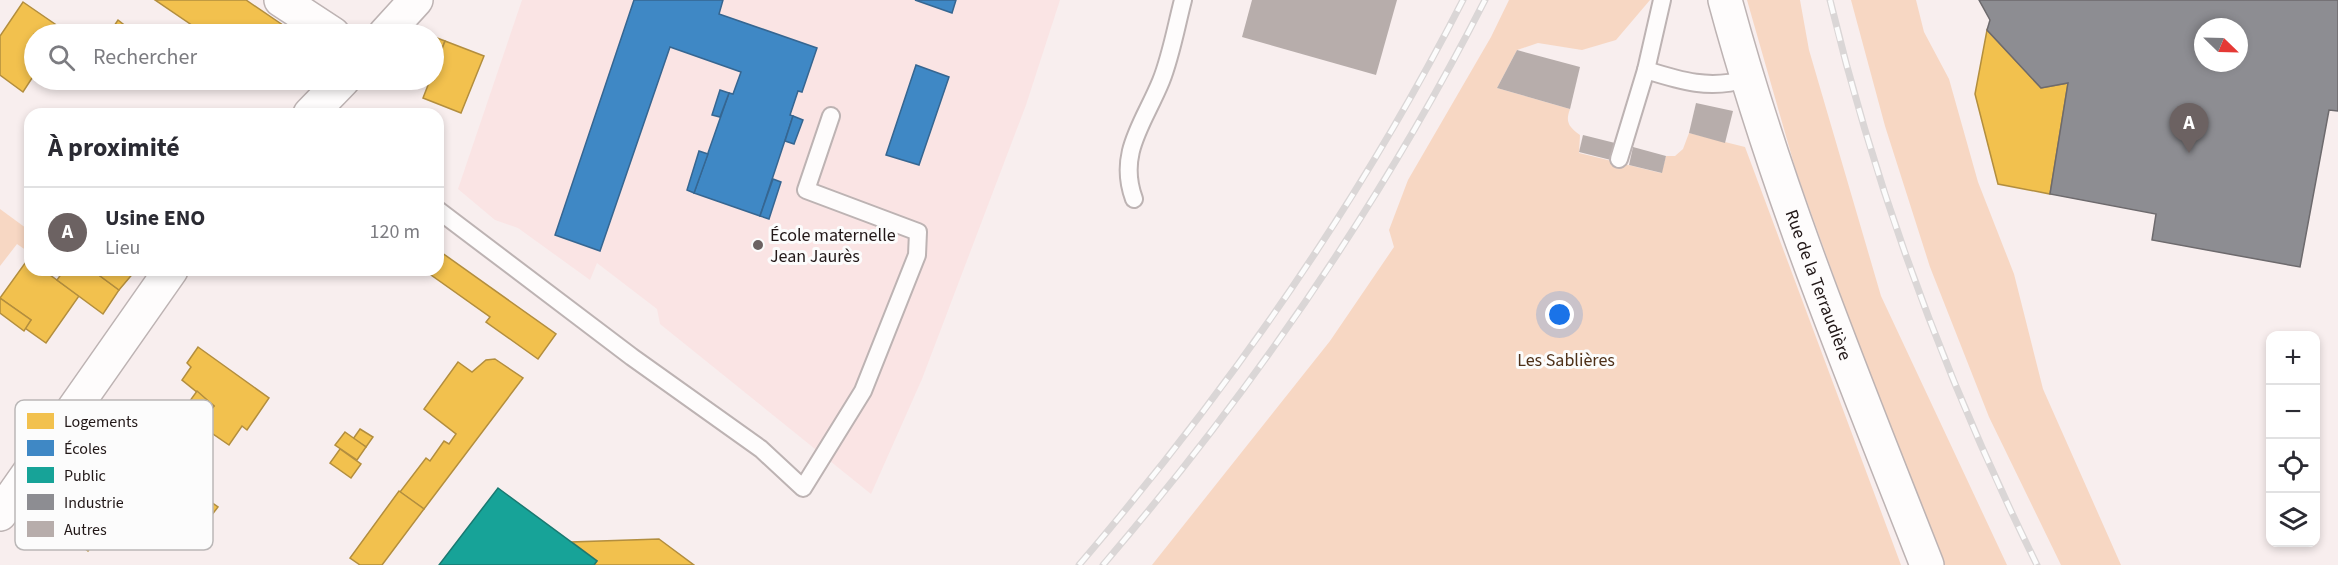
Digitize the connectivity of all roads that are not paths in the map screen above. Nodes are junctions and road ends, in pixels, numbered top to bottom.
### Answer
1 (281, 0) edge
2 (416, 0) edge
3 (1183, 0) edge
4 (1662, 0) edge
5 (1725, 0) edge
6 (318, 24) edge
7 (394, 24) edge
8 (1646, 70) junction
9 (1746, 79) junction
10 (334, 90) edge
11 (317, 108) edge
12 (831, 116) dead end
13 (1619, 159) dead end
14 (1134, 199) dead end
15 (444, 215) edge
16 (167, 276) edge
17 (80, 400) edge
18 (15, 492) edge
19 (0, 513) edge
20 (1927, 565) edge

1 - 6 street
2 - 7 street
3 - 14 lane
4 - 8 lane
5 - 9 street, Rue de la Terraudière
8 - 9 lane
8 - 13 lane
9 - 20 street, Rue de la Terraudière
10 - 11 street
12 - 15 lane
16 - 17 street
18 - 19 street

